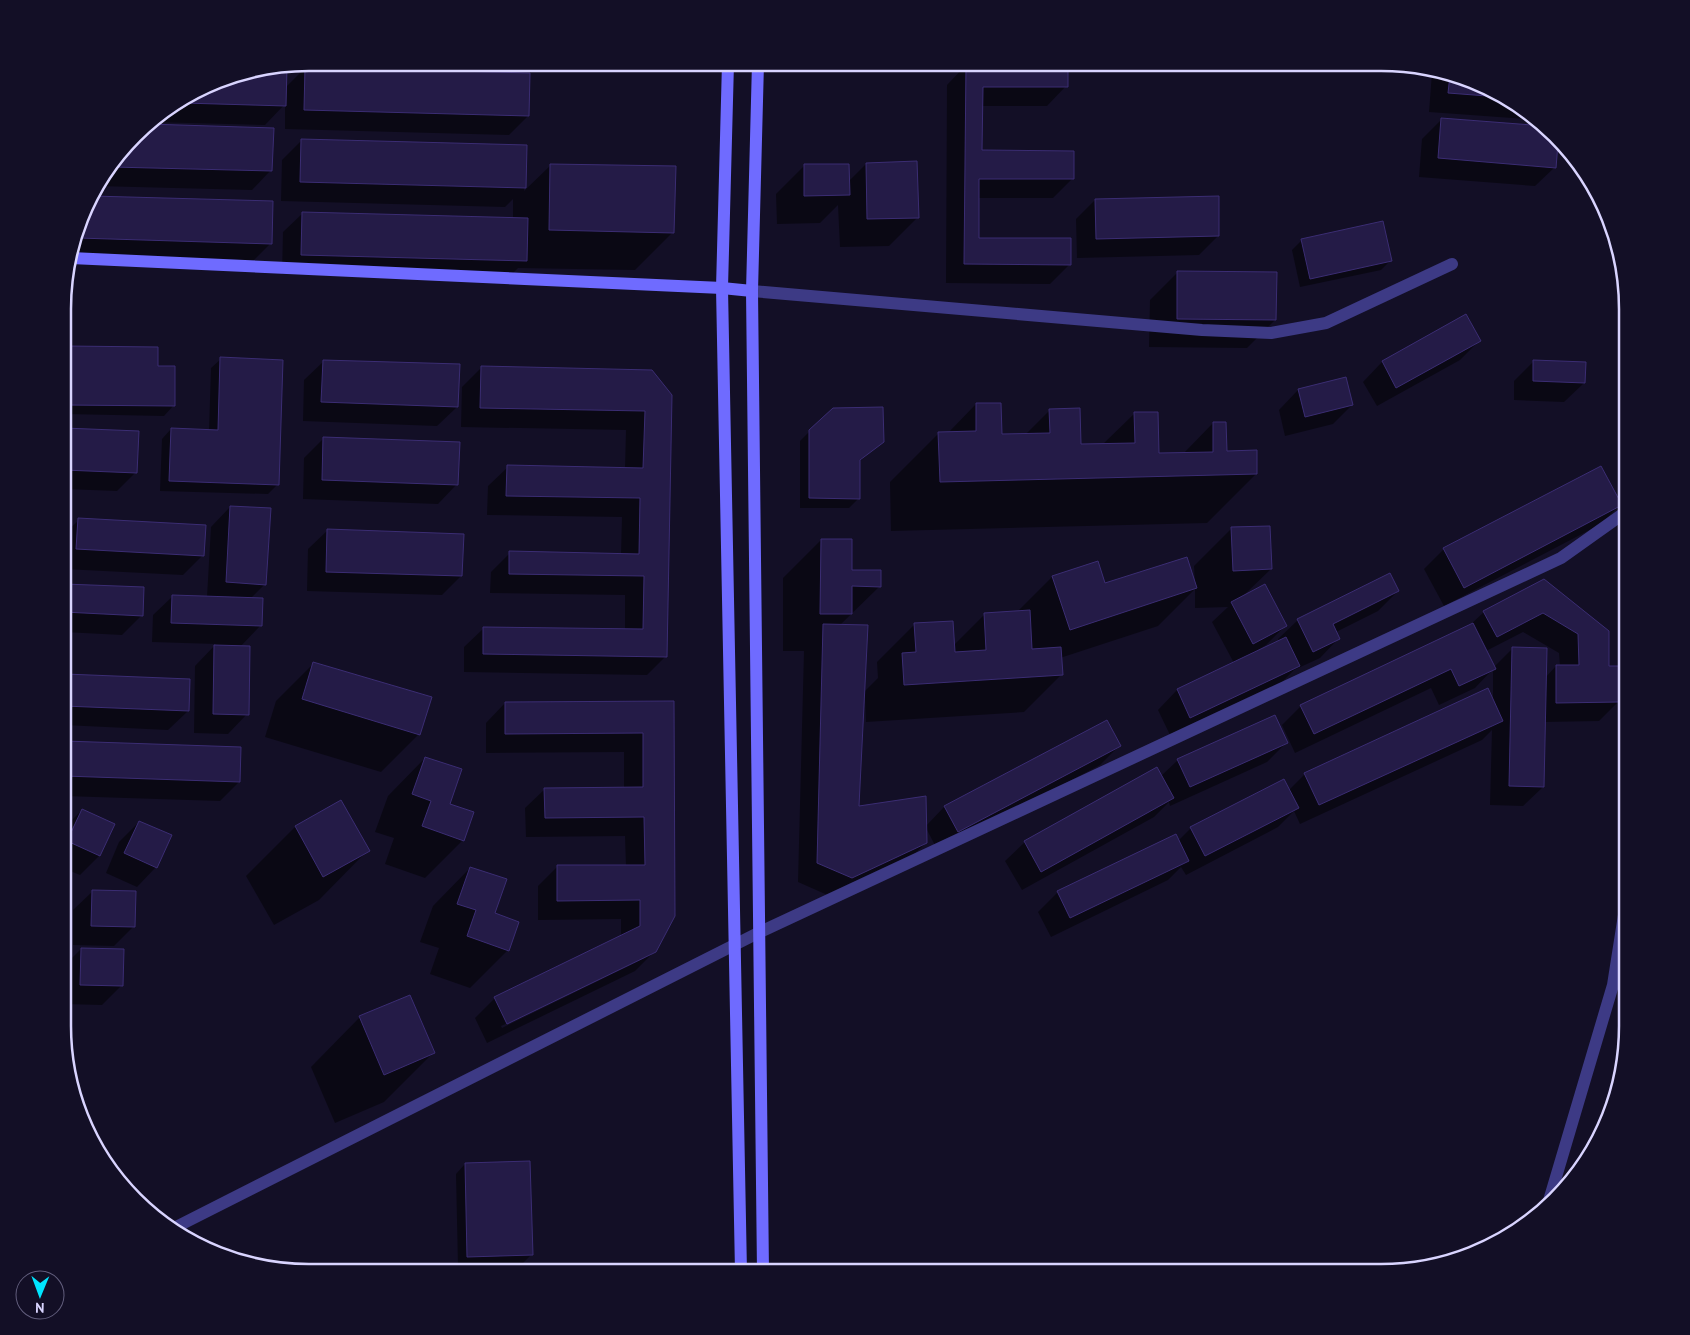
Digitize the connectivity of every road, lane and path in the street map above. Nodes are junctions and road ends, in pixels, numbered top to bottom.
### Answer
1 (728, 71) edge
2 (758, 71) edge
3 (77, 258) edge
4 (1452, 264) dead end
5 (722, 288) junction
6 (752, 291) junction
7 (1619, 517) edge
8 (758, 933) junction
9 (735, 946) junction
10 (1619, 947) edge
11 (1552, 1191) edge
12 (179, 1225) edge
13 (741, 1264) edge
14 (763, 1264) edge

1 - 5 main road
2 - 6 main road
3 - 5 main road
4 - 6 street
5 - 6 main road
5 - 9 main road
6 - 8 main road
7 - 8 street
8 - 9 street
8 - 14 main road
9 - 12 street
9 - 13 main road
10 - 11 street

